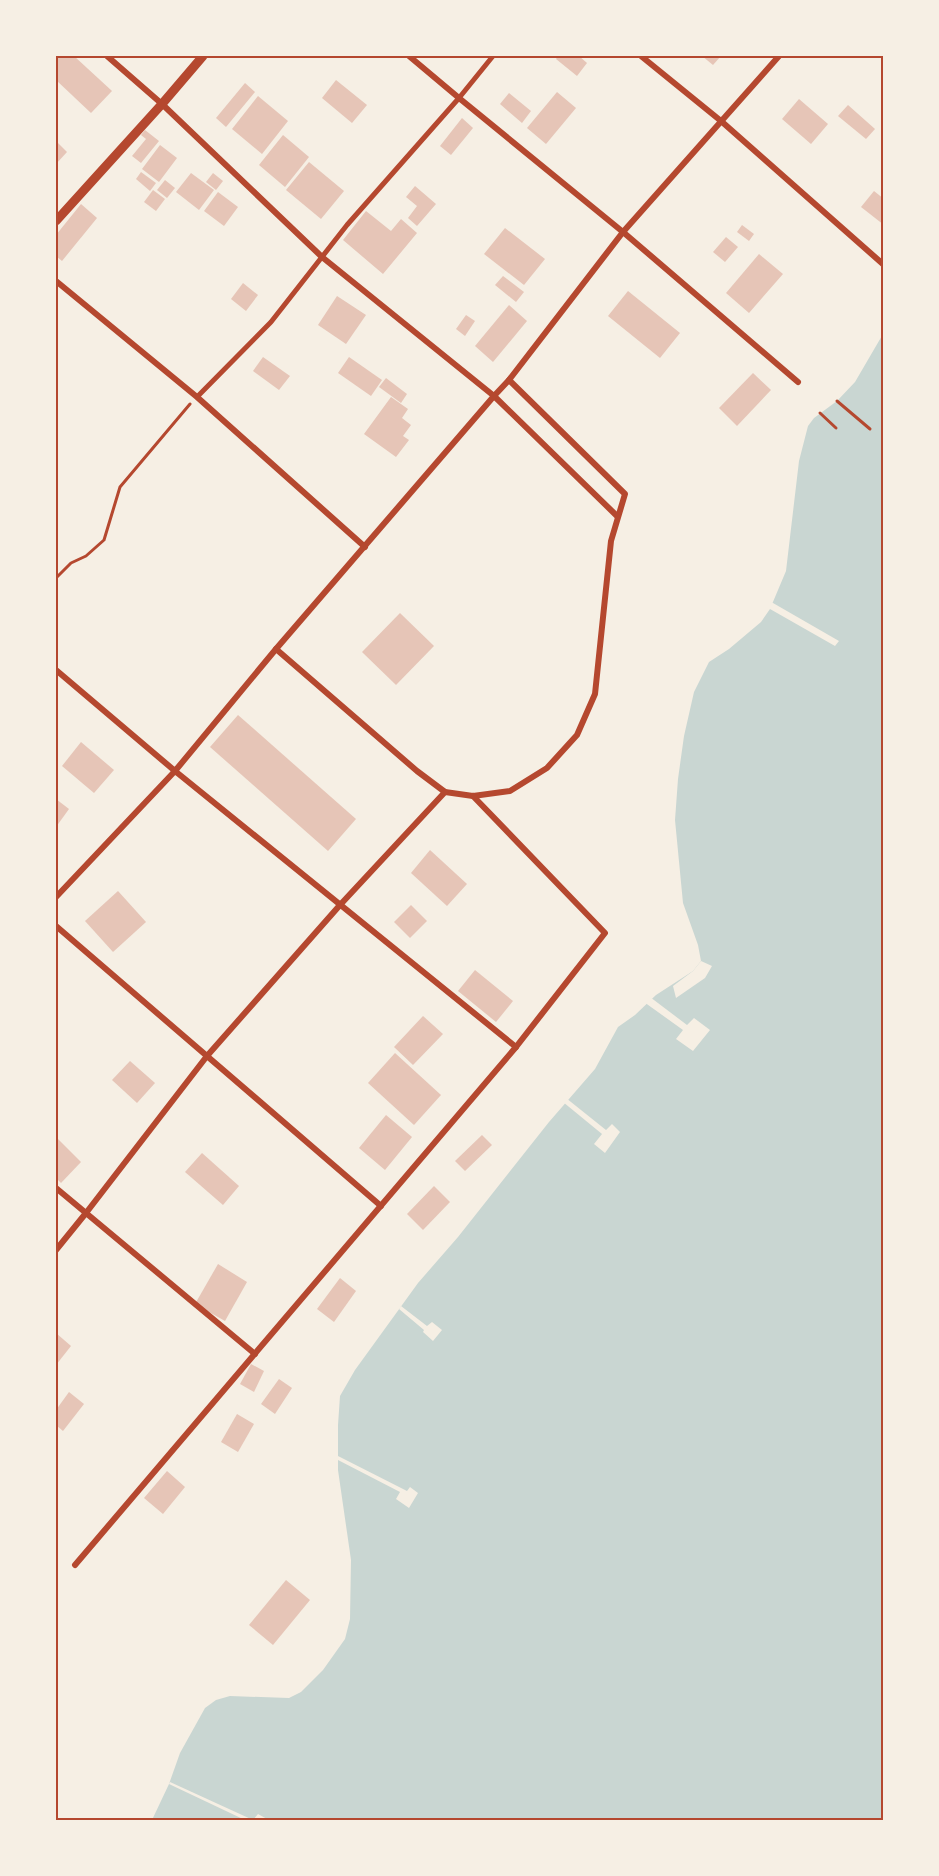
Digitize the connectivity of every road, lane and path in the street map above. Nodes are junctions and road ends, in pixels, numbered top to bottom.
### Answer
1 (107, 56) edge
2 (202, 56) edge
3 (409, 56) edge
4 (494, 56) edge
5 (641, 56) edge
6 (779, 56) edge
7 (459, 98) junction
8 (162, 104) junction
9 (721, 122) junction
10 (56, 221) edge
11 (623, 232) junction
12 (322, 257) junction
13 (884, 265) edge
14 (56, 281) edge
15 (509, 380) junction
16 (798, 382) dead end
17 (494, 396) junction
18 (196, 397) junction
19 (837, 401) dead end
20 (820, 413) dead end
21 (836, 428) dead end
22 (870, 429) dead end
23 (617, 516) junction
24 (365, 547) junction
25 (56, 578) edge
26 (276, 650) junction
27 (56, 670) edge
28 (175, 771) junction
29 (445, 792) junction
30 (473, 796) junction
31 (56, 897) edge
32 (340, 905) junction
33 (56, 926) edge
34 (516, 1047) junction
35 (207, 1056) junction
36 (56, 1188) edge
37 (381, 1206) junction
38 (86, 1213) junction
39 (56, 1250) edge
40 (255, 1354) junction
41 (75, 1565) dead end

1 - 8 street
2 - 8 street
3 - 7 street
4 - 7 street
5 - 9 street
6 - 9 street
7 - 11 street
7 - 12 street
8 - 10 street
8 - 12 street
9 - 11 street
9 - 13 street
11 - 15 street
11 - 16 street
12 - 17 street
12 - 18 street
14 - 18 street
15 - 17 street
15 - 23 street
17 - 23 street
17 - 24 street
18 - 24 street
18 - 25 path
19 - 22 path
20 - 21 path
23 - 30 street
24 - 26 street
26 - 28 street
26 - 29 street
27 - 28 street
28 - 31 street
28 - 32 street
29 - 30 street
29 - 32 street
30 - 34 street
32 - 34 street
32 - 35 street
33 - 35 street
34 - 37 street
35 - 37 street
35 - 38 street
36 - 38 street
37 - 40 street
38 - 39 street
38 - 40 street
40 - 41 street

